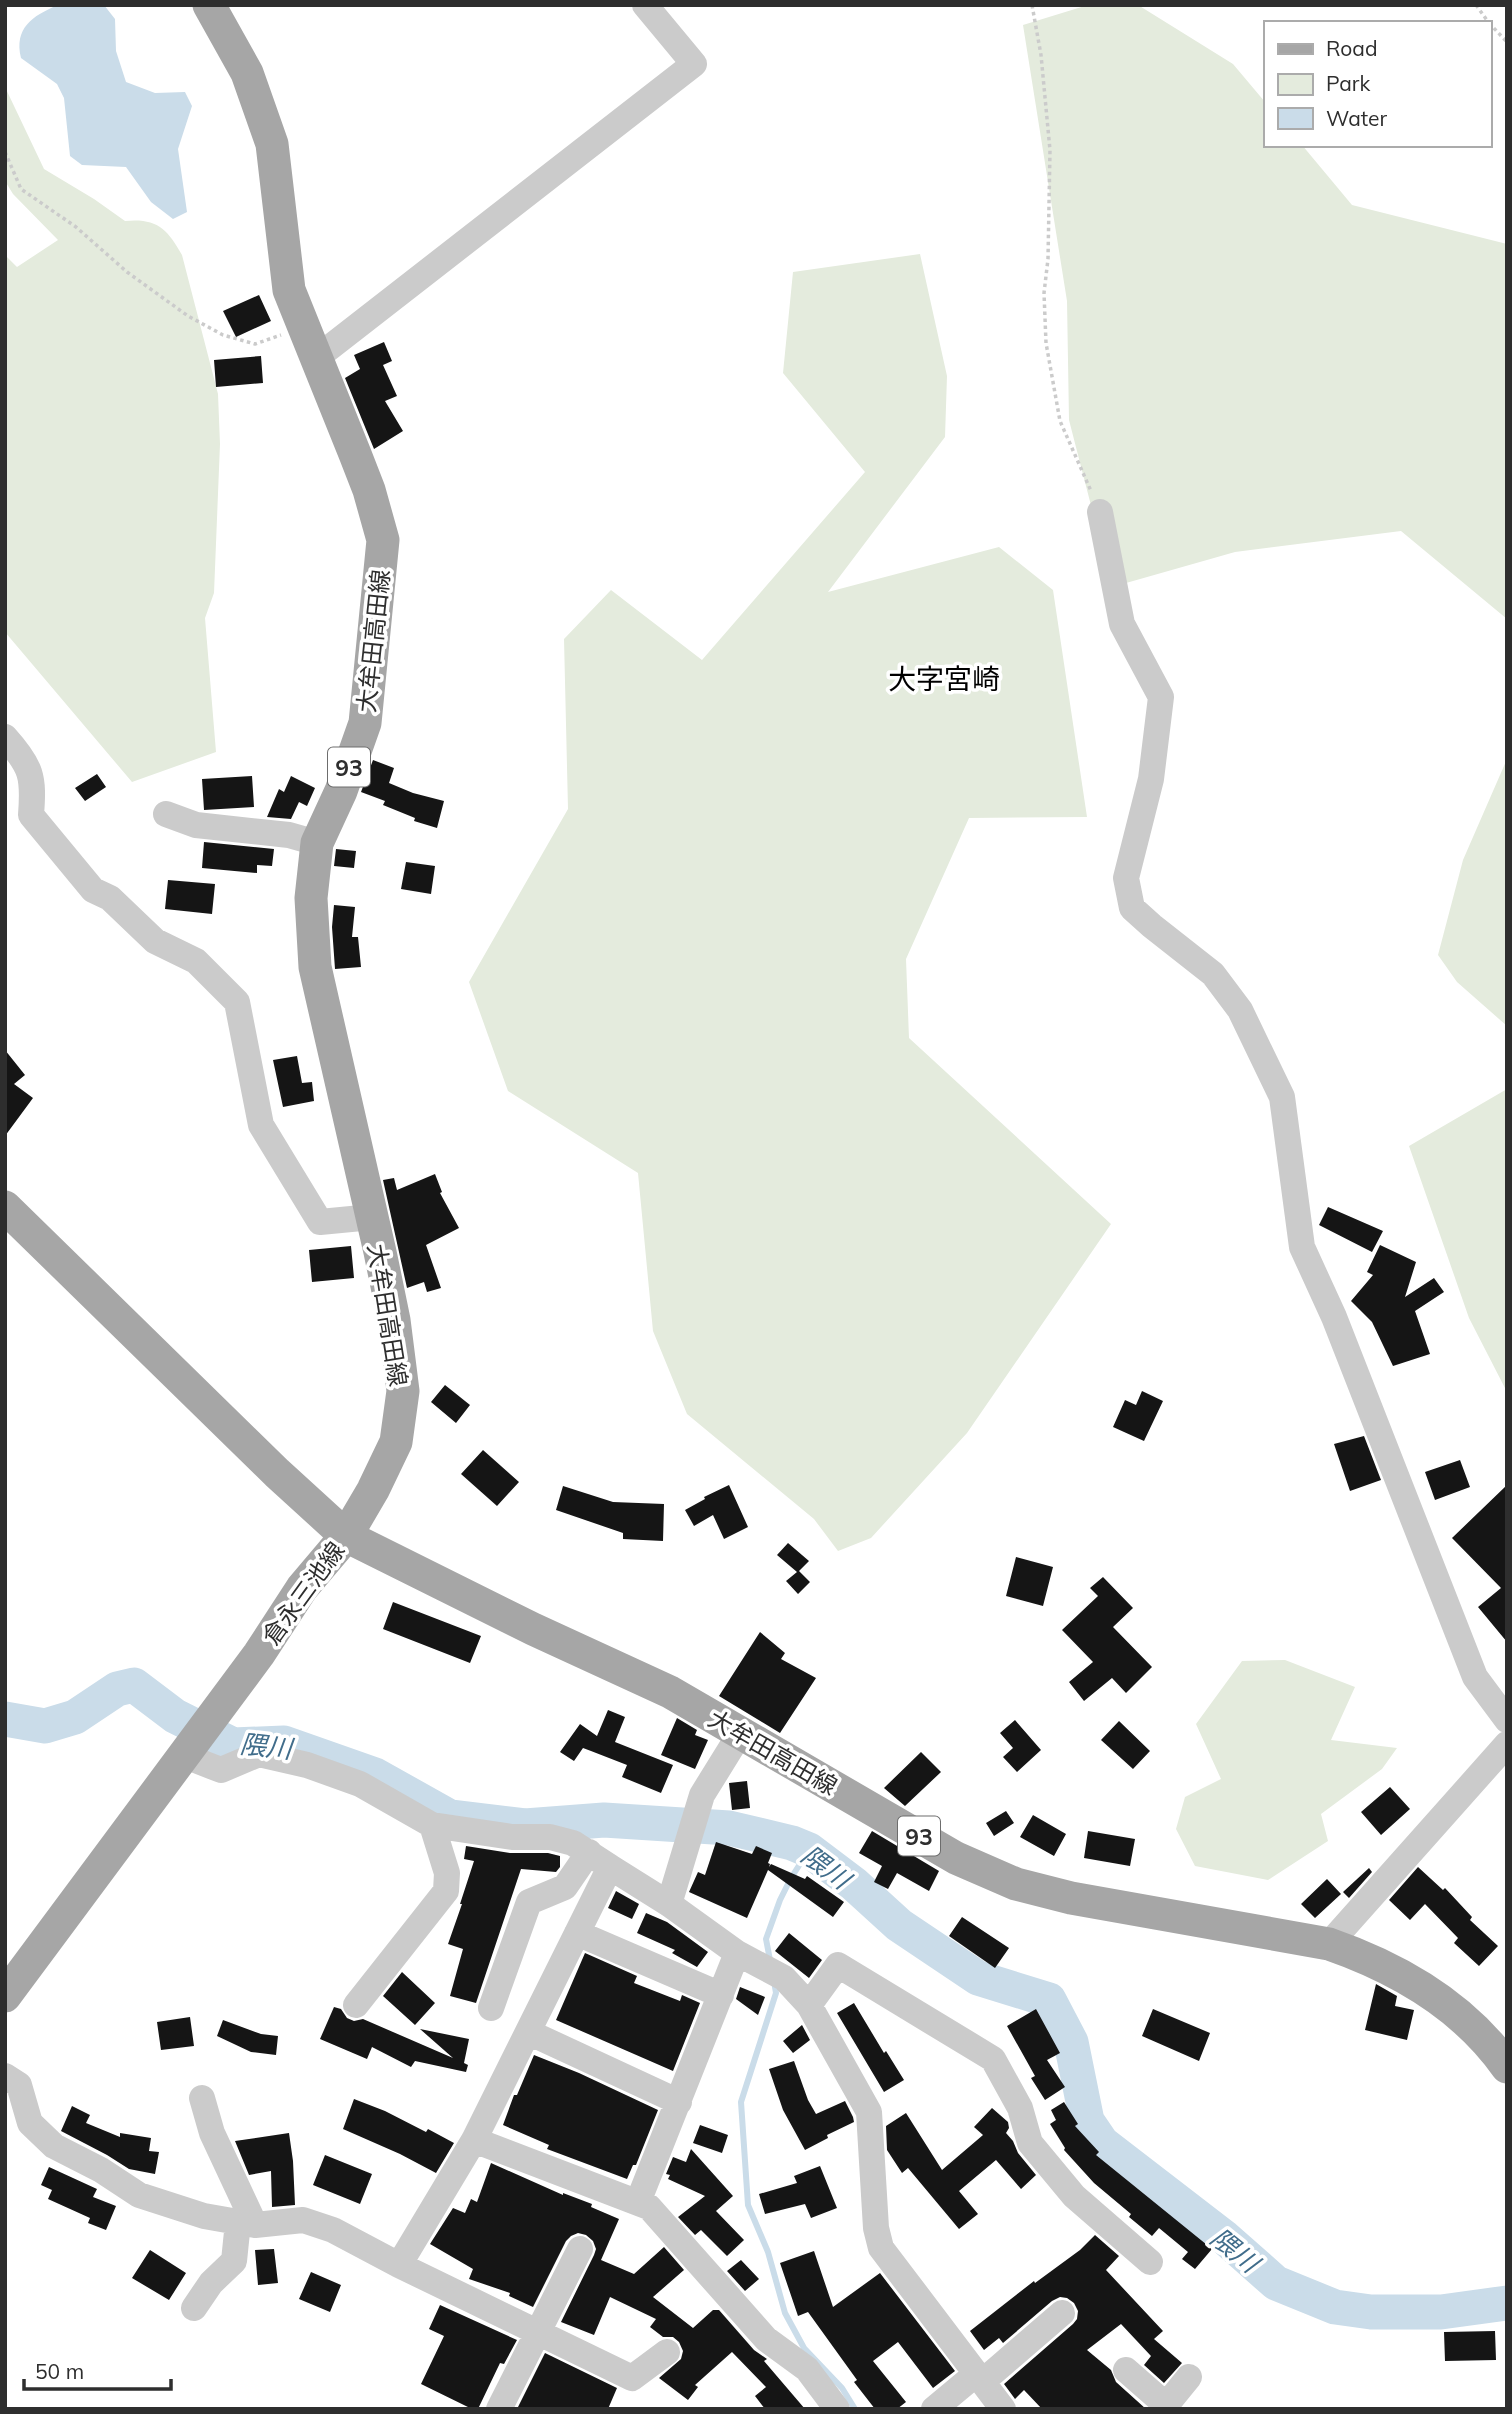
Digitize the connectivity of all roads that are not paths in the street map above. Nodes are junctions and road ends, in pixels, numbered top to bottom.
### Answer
1 (209, 5) edge
2 (646, 5) edge
3 (315, 359) junction
4 (1100, 512) road end
5 (5, 737) edge
6 (166, 814) dead end
7 (317, 843) junction
8 (5, 1208) edge
9 (372, 1217) junction
10 (346, 1536) junction
11 (1507, 1720) edge
12 (741, 1732) junction
13 (1507, 1744) edge
14 (185, 1756) junction
15 (432, 1825) junction
16 (599, 1860) junction
17 (669, 1904) junction
18 (577, 1933) junction
19 (1329, 1944) junction
20 (737, 1953) junction
21 (721, 1994) junction
22 (5, 1996) edge
23 (809, 2005) junction
24 (356, 2006) dead end
25 (491, 2008) dead end
26 (528, 2032) junction
27 (1507, 2067) edge
28 (5, 2076) edge
29 (202, 2098) dead end
30 (679, 2102) junction
31 (474, 2140) junction
32 (638, 2202) junction
33 (246, 2223) junction
34 (580, 2249) dead end
35 (1150, 2262) dead end
36 (400, 2265) junction
37 (194, 2308) dead end
38 (1062, 2313) dead end
39 (539, 2333) junction
40 (667, 2352) dead end
41 (1126, 2370) dead end
42 (1189, 2377) dead end
43 (979, 2378) junction
44 (1165, 2407) edge
45 (499, 2409) edge
46 (836, 2409) edge
47 (934, 2409) edge
48 (1003, 2409) edge

1 - 3 main road, 大牟田高田線 / 93
2 - 3 street
3 - 7 main road, 大牟田高田線 / 93
4 - 11 street
5 - 9 street
6 - 7 street
7 - 9 main road, 大牟田高田線 / 93
8 - 10 main road, 倉永三池線
9 - 10 main road, 大牟田高田線 / 93
10 - 12 main road, 大牟田高田線 / 93
10 - 14 main road, 倉永三池線
12 - 17 street
12 - 19 main road, 大牟田高田線 / 93
13 - 19 street
14 - 15 street
14 - 22 main road, 倉永三池線
15 - 16 street
15 - 24 street
16 - 17 street
16 - 18 street
16 - 25 street
17 - 20 street
18 - 21 street
18 - 26 street
19 - 27 main road, 大牟田高田線 / 93
20 - 21 street
20 - 23 street
21 - 30 street
23 - 35 street
23 - 43 street
26 - 30 street
26 - 31 street
28 - 33 street
29 - 33 street
30 - 32 street
31 - 32 street
31 - 36 street
32 - 46 street
33 - 36 street
33 - 37 street
34 - 39 street
36 - 39 street
38 - 43 street
39 - 40 street
39 - 45 street
41 - 44 street
42 - 44 street
43 - 47 street
43 - 48 street

